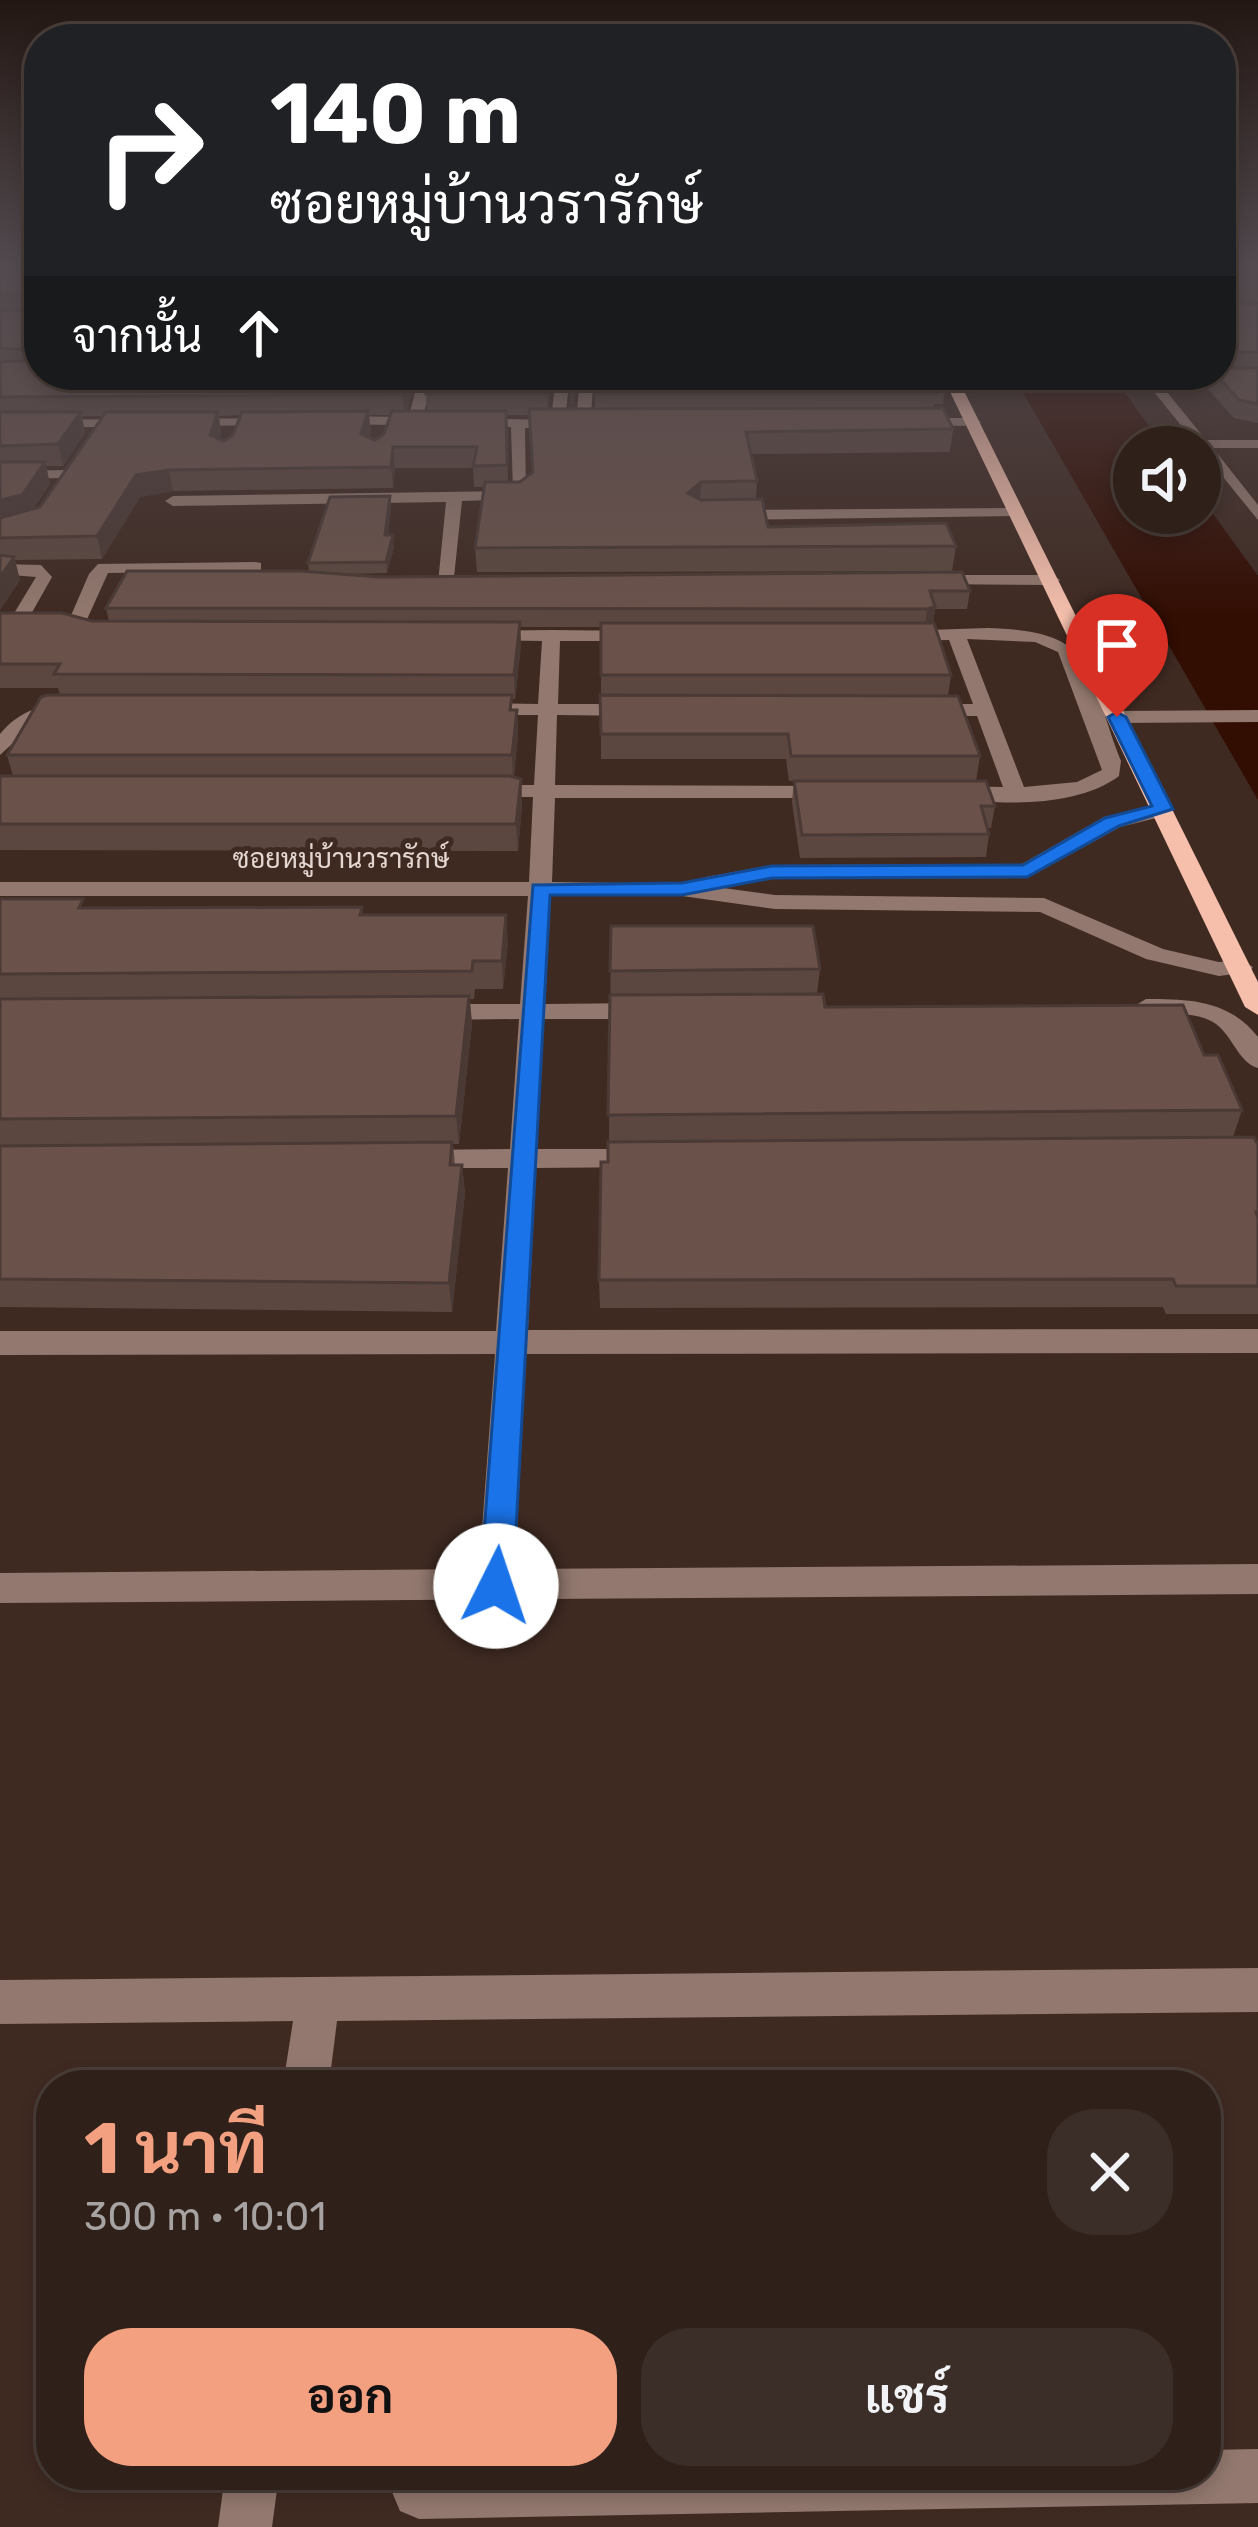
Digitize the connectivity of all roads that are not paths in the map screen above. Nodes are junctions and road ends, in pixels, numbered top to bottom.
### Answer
1 (423, 390) edge
2 (561, 390) edge
3 (586, 390) edge
4 (711, 390) edge
5 (826, 390) edge
6 (957, 390) edge
7 (1158, 390) edge
8 (828, 401) edge
9 (715, 406) edge
10 (584, 413) edge
11 (323, 420) edge
12 (387, 420) junction
13 (416, 420) junction
14 (238, 421) junction
15 (302, 421) edge
16 (104, 422) junction
17 (974, 422) junction
18 (900, 423) edge
19 (0, 424) edge
20 (518, 424) junction
21 (558, 424) junction
22 (605, 424) edge
23 (1187, 426) edge
24 (381, 436) edge
25 (232, 437) edge
26 (92, 440) edge
27 (1221, 444) edge
28 (1258, 444) edge
29 (80, 457) edge
30 (1221, 468) edge
31 (69, 474) junction
32 (0, 475) edge
33 (58, 490) edge
34 (454, 500) junction
35 (173, 501) dead end
36 (1016, 511) junction
37 (1258, 514) edge
38 (700, 515) edge
39 (255, 567) edge
40 (0, 569) edge
41 (912, 580) edge
42 (1052, 580) junction
43 (424, 583) edge
44 (447, 583) junction
45 (470, 583) edge
46 (0, 628) edge
47 (456, 635) edge
48 (551, 635) junction
49 (122, 636) edge
50 (670, 636) edge
51 (885, 636) edge
52 (957, 637) junction
53 (100, 709) edge
54 (454, 710) edge
55 (548, 710) junction
56 (663, 710) edge
57 (893, 710) edge
58 (985, 710) junction
59 (1258, 716) edge
60 (1117, 717) junction
61 (0, 749) edge
62 (450, 791) edge
63 (544, 791) junction
64 (850, 792) edge
65 (921, 792) edge
66 (1015, 792) junction
67 (1164, 809) junction
68 (0, 889) edge
69 (540, 889) junction
70 (682, 889) junction
71 (1241, 968) junction
72 (1258, 1007) edge
73 (1120, 1008) edge
74 (674, 1010) edge
75 (532, 1011) junction
76 (417, 1012) edge
77 (1258, 1060) edge
78 (687, 1157) edge
79 (380, 1159) edge
80 (523, 1159) junction
81 (512, 1341) junction
82 (1258, 1341) edge
83 (0, 1343) edge
84 (1258, 1579) edge
85 (496, 1586) junction
86 (0, 1588) edge
87 (1258, 1990) edge
88 (318, 2001) junction
89 (0, 2002) edge
90 (308, 2070) edge
91 (1258, 2476) edge
92 (1221, 2477) edge
93 (250, 2490) edge
94 (524, 2490) edge
95 (419, 2492) dead end
96 (244, 2527) edge

1 - 13 street
2 - 21 street
3 - 10 street
4 - 9 street
5 - 8 street
6 - 17 main road
7 - 23 street
11 - 12 street
12 - 13 street
12 - 24 street
13 - 20 street
14 - 15 street
14 - 16 street
14 - 25 street
16 - 19 street
16 - 26 street
17 - 18 street
17 - 36 main road
20 - 21 street
20 - 34 street
21 - 22 street
27 - 28 street
29 - 31 street
30 - 37 street
31 - 32 street
31 - 33 street
34 - 35 street
34 - 44 street
36 - 38 street
36 - 42 main road
39 - 49 street
40 - 46 street
41 - 42 street
42 - 60 main road
43 - 44 street
44 - 45 street
47 - 48 street
48 - 50 street
48 - 55 street
51 - 52 street
52 - 58 street
52 - 66 street
53 - 61 street
54 - 55 street
55 - 56 street
55 - 63 street
57 - 58 street
58 - 66 street
59 - 60 street
60 - 67 main road
62 - 63 street
63 - 64 street
63 - 69 street
65 - 66 street
67 - 70 street
67 - 71 main road
68 - 69 street, ซอยหมู่บ้านวรารักษ์
69 - 70 street, ซอยหมู่บ้านวรารักษ์
69 - 75 street
70 - 71 street
71 - 72 main road
73 - 77 street
74 - 75 street
75 - 76 street
75 - 80 street
78 - 80 street
79 - 80 street
80 - 81 street
81 - 82 street
81 - 83 street
81 - 85 street
84 - 85 street
85 - 86 street
87 - 88 street
88 - 89 street
88 - 90 street
91 - 92 street
93 - 96 street
94 - 95 street

